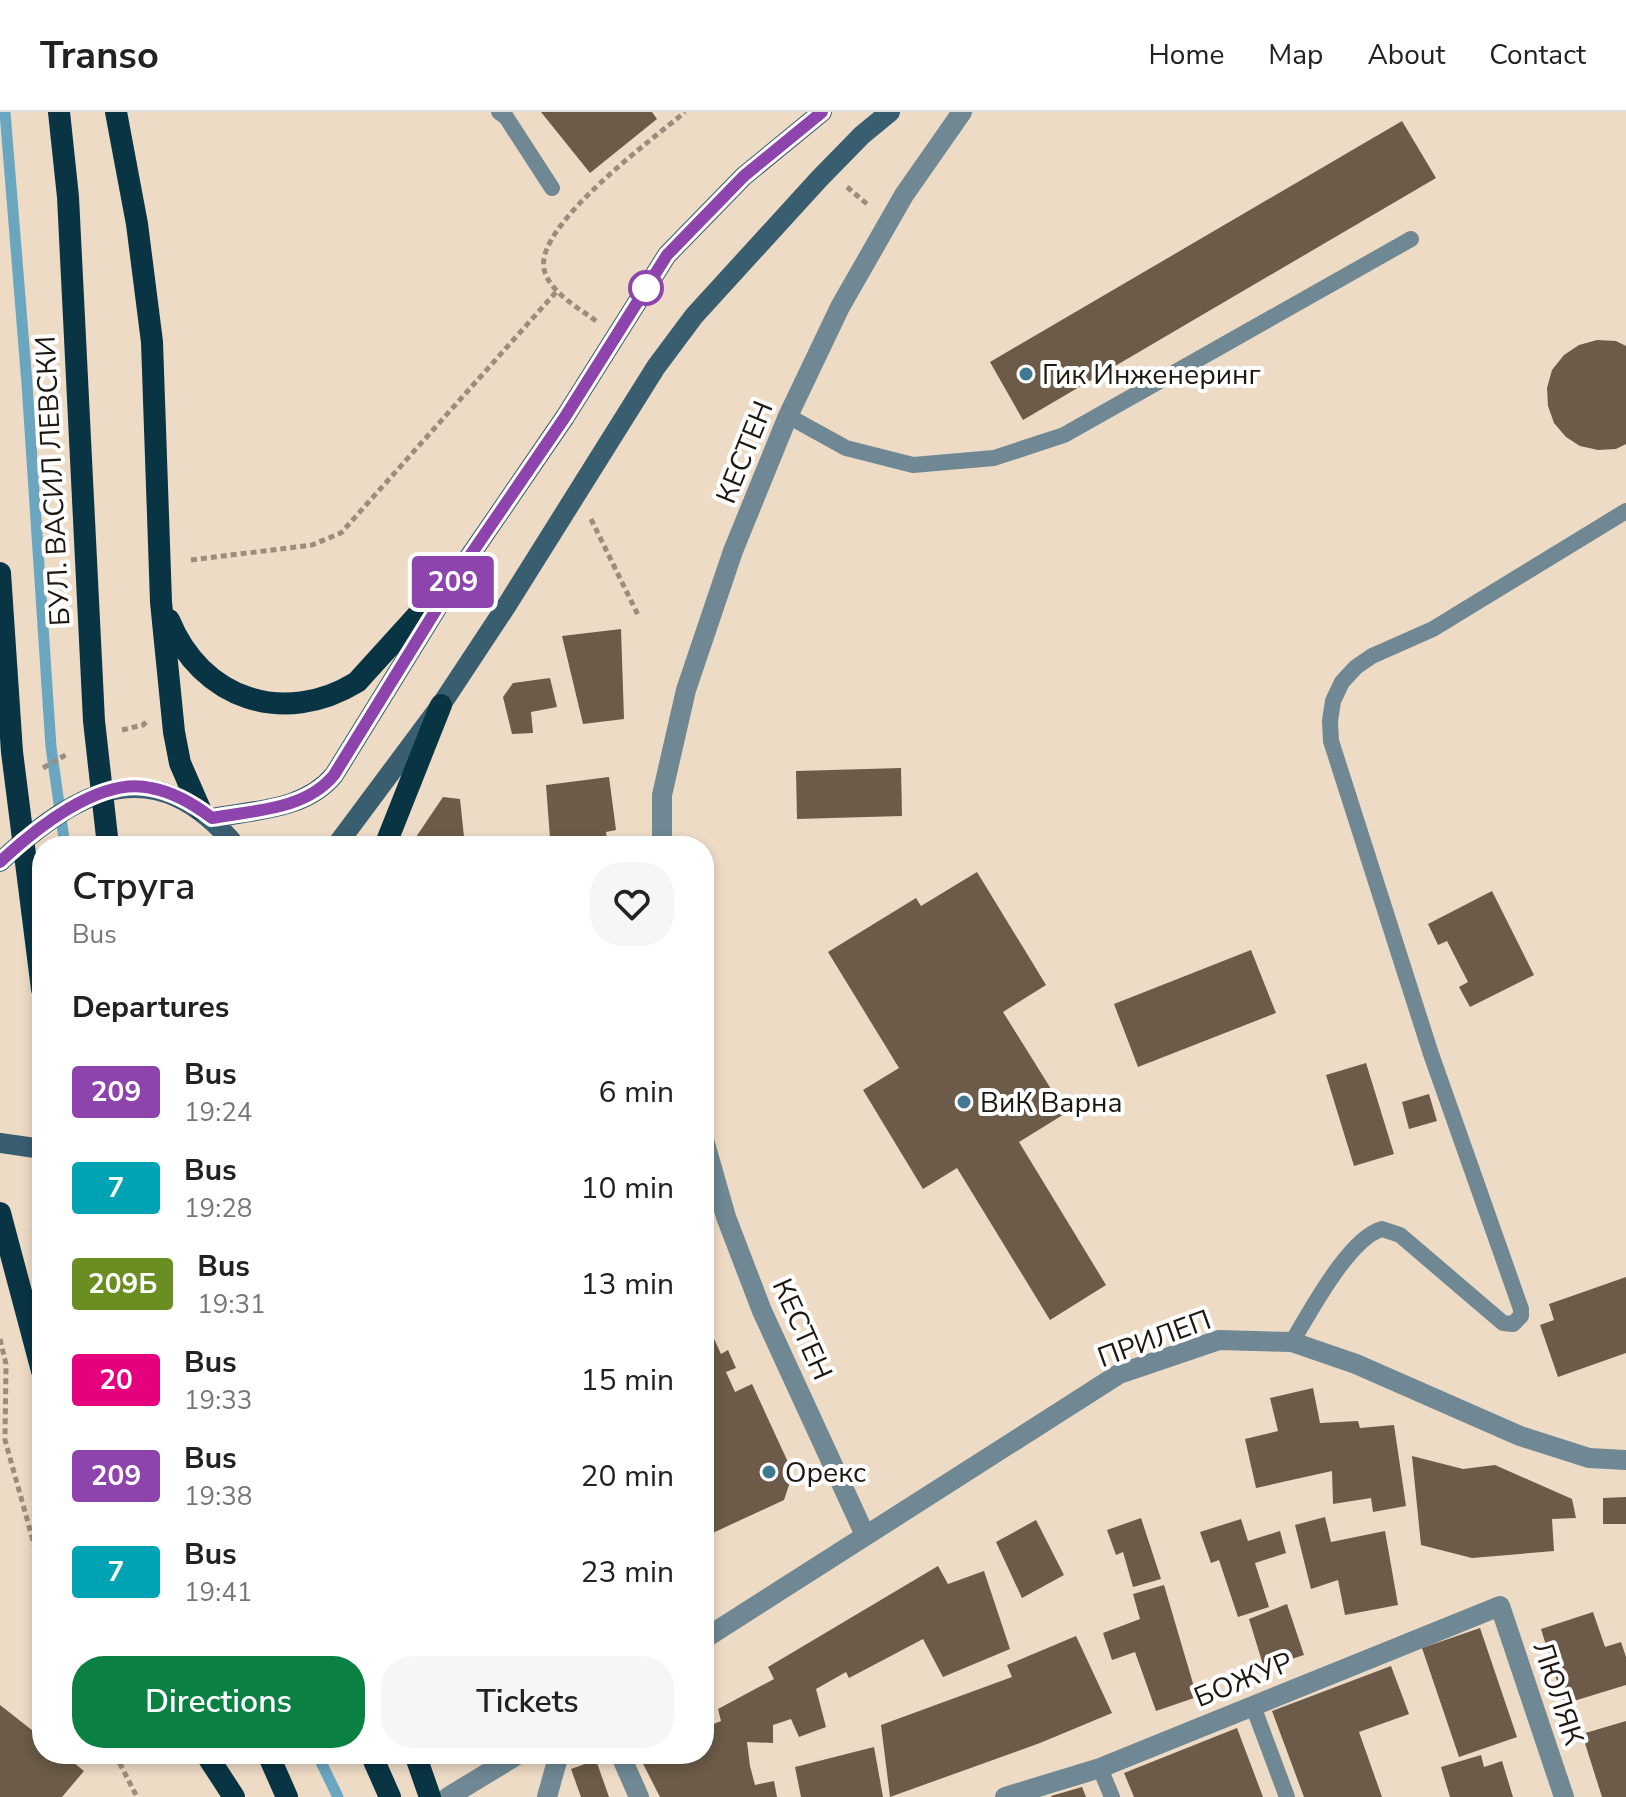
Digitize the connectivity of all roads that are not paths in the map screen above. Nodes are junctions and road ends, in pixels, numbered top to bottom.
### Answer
1 (59, 112) edge
2 (116, 112) edge
3 (499, 112) edge
4 (822, 112) edge
5 (890, 112) edge
6 (962, 112) edge
7 (552, 188) dead end
8 (1411, 239) dead end
9 (788, 416) junction
10 (1626, 511) edge
11 (465, 563) junction
12 (0, 573) edge
13 (161, 602) junction
14 (441, 705) junction
15 (206, 814) junction
16 (107, 836) edge
17 (227, 836) edge
18 (343, 836) edge
19 (389, 836) edge
20 (662, 836) edge
21 (0, 862) edge
22 (32, 910) edge
23 (0, 1143) edge
24 (32, 1148) edge
25 (714, 1175) edge
26 (0, 1213) edge
27 (0, 1282) edge
28 (23, 1304) junction
29 (32, 1336) edge
30 (1292, 1342) junction
31 (1626, 1460) edge
32 (865, 1535) junction
33 (1500, 1606) joint
34 (714, 1633) edge
35 (1253, 1706) junction
36 (213, 1764) edge
37 (272, 1764) edge
38 (375, 1764) edge
39 (418, 1764) edge
40 (504, 1764) edge
41 (556, 1764) edge
42 (624, 1764) edge
43 (1100, 1768) junction
44 (460, 1794) edge
45 (234, 1797) edge
46 (287, 1797) edge
47 (390, 1797) edge
48 (430, 1797) edge
49 (547, 1797) edge
50 (639, 1797) edge
51 (1005, 1797) edge
52 (1112, 1797) edge
53 (1287, 1797) edge
54 (1564, 1797) edge

1 - 16 highway, БУЛ. ВАСИЛ ЛЕВСКИ
2 - 13 highway
3 - 7 lane
4 - 11 main road
5 - 14 main road
6 - 9 street, КЕСТЕН
8 - 9 lane
9 - 20 street, КЕСТЕН
10 - 30 lane
11 - 13 highway
11 - 15 main road
12 - 22 highway, БУЛ. ВАСИЛ ЛЕВСКИ
13 - 15 highway
14 - 18 main road
14 - 19 highway
15 - 17 main road
15 - 21 main road
23 - 24 main road
25 - 32 street, КЕСТЕН
26 - 28 highway
27 - 28 highway
28 - 29 highway
30 - 31 street, ПРИЛЕП
30 - 32 street, ПРИЛЕП
32 - 34 street, ПРИЛЕП
33 - 35 street, БОЖУР
33 - 54 street, ЛЮЛЯК
35 - 43 street, БОЖУР
35 - 53 lane
36 - 45 highway
37 - 46 highway
38 - 47 highway
39 - 48 highway
40 - 44 street
41 - 49 street
42 - 50 street
43 - 51 street, БОЖУР
43 - 52 lane

